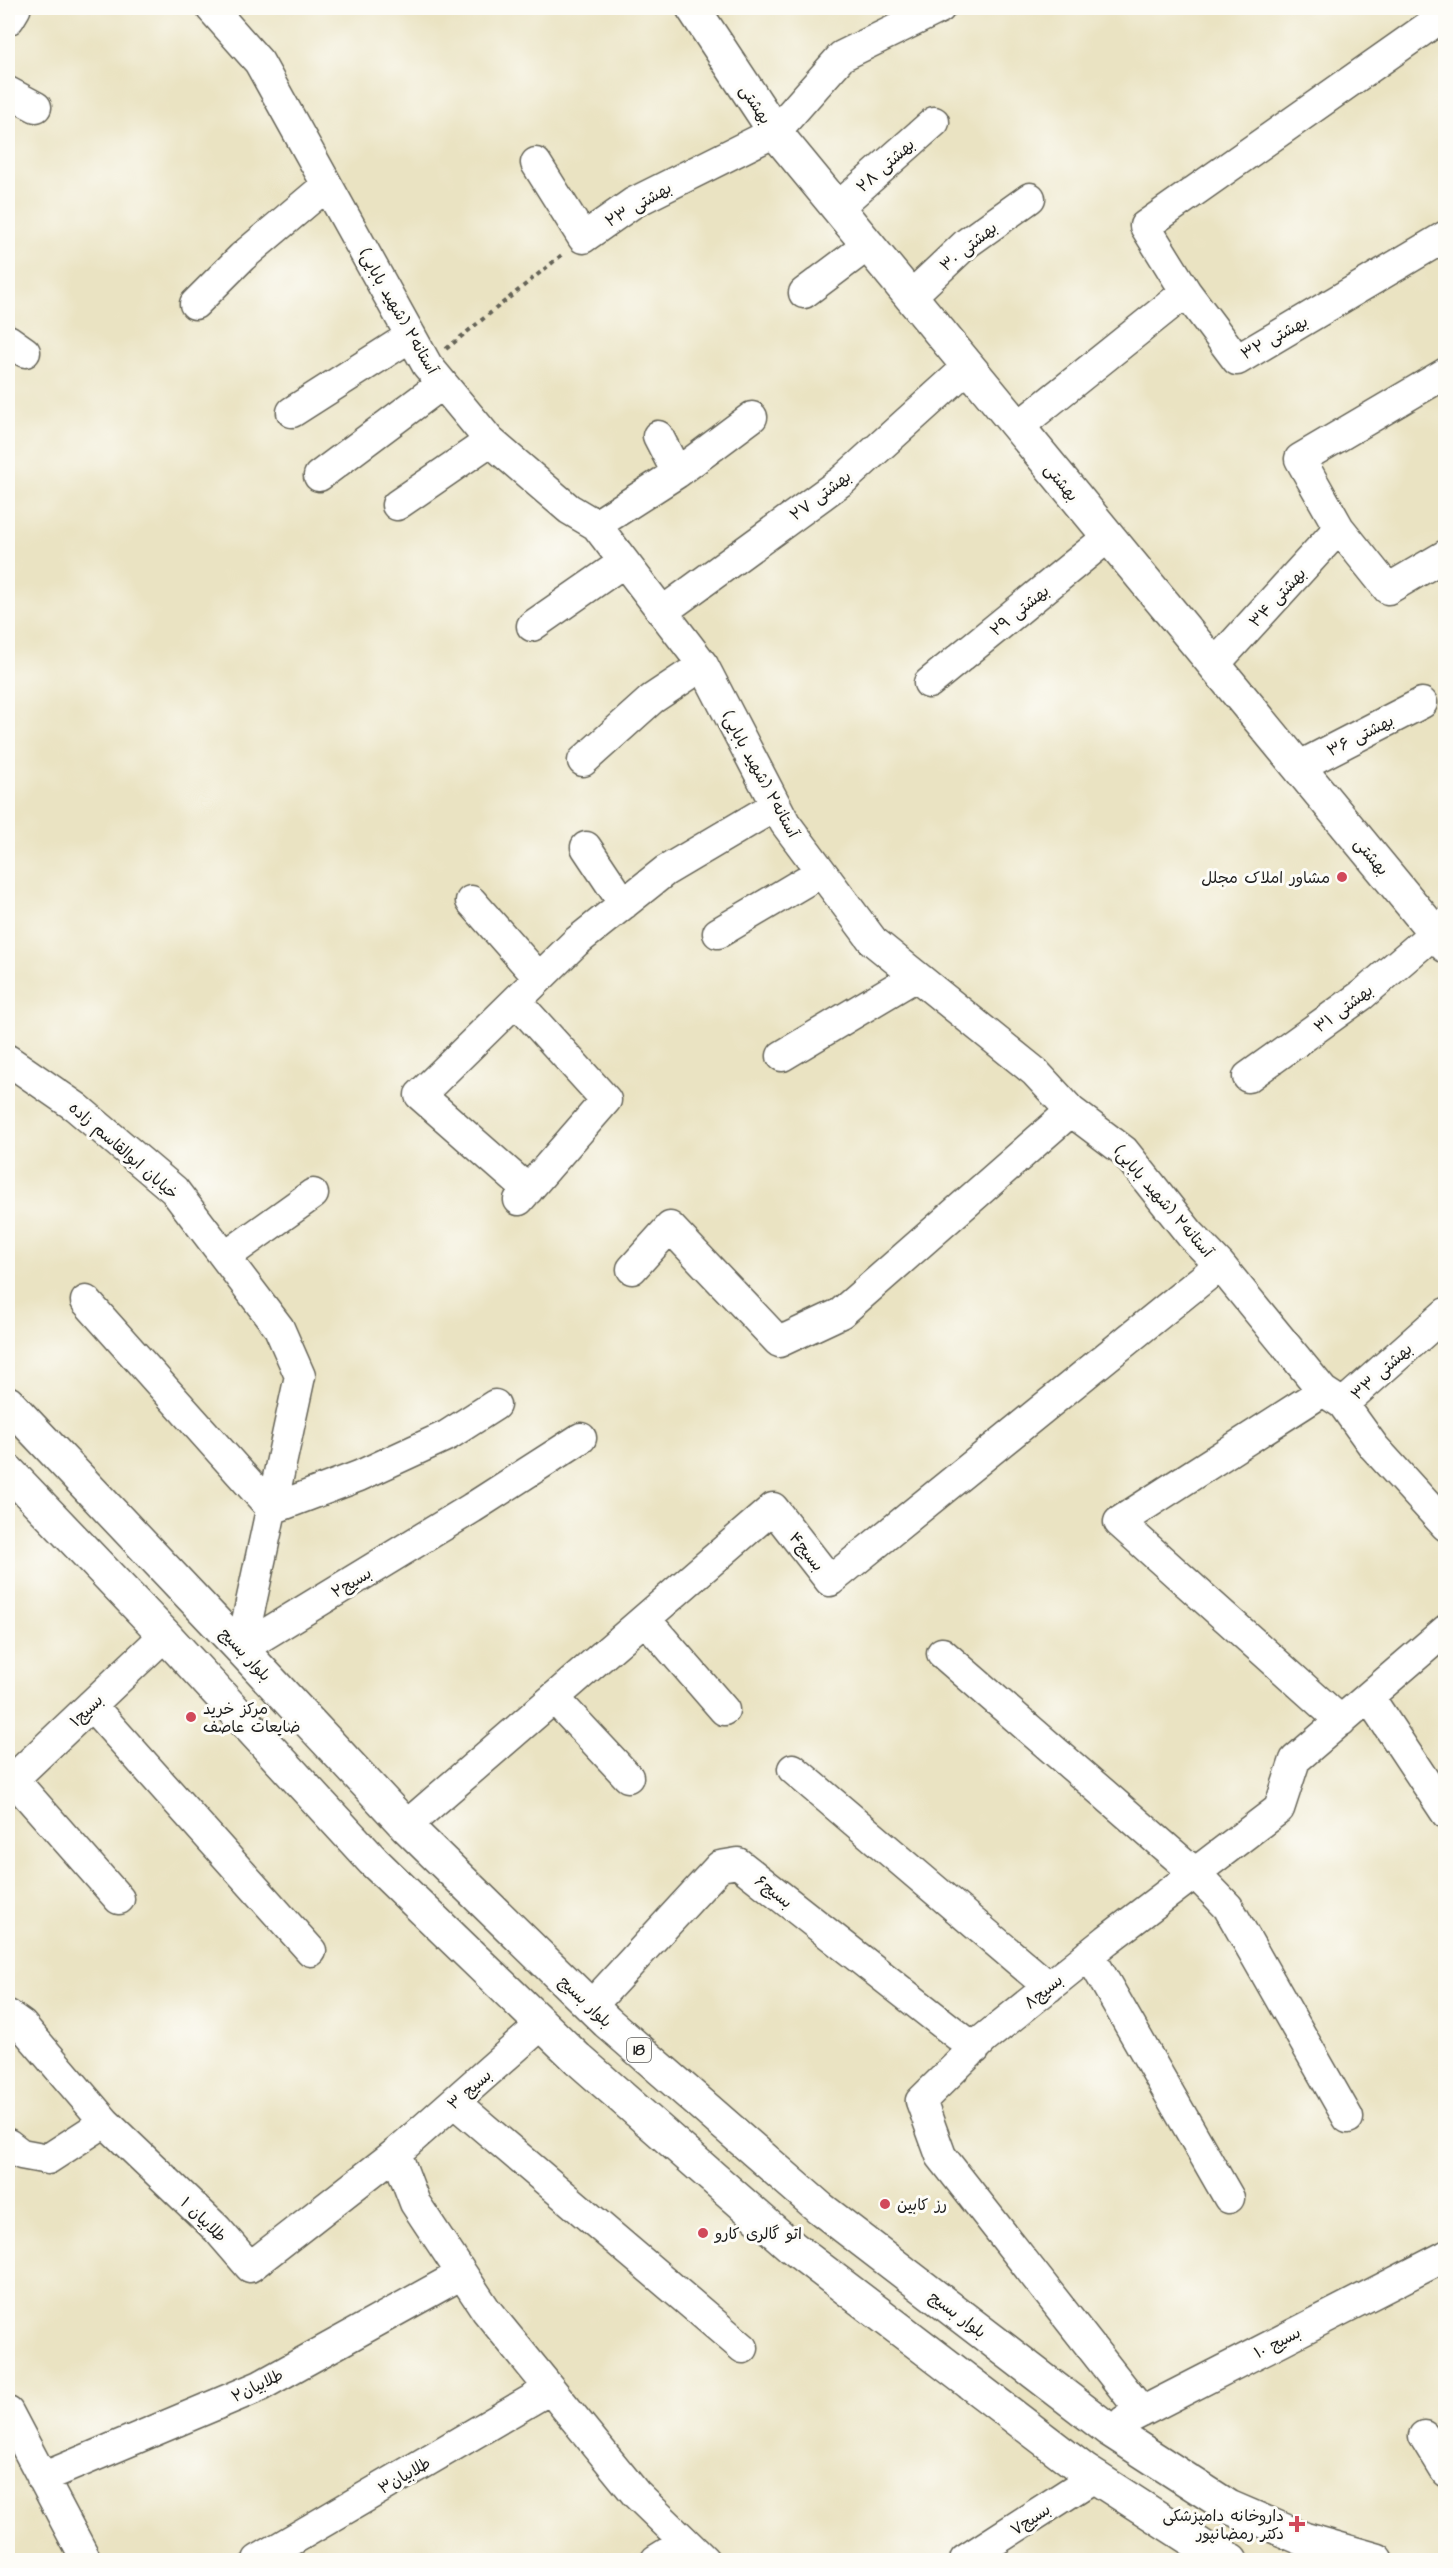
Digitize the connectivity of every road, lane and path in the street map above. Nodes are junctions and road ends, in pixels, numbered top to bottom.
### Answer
1 (14, 8) edge
2 (211, 8) edge
3 (693, 8) edge
4 (940, 8) edge
5 (1446, 14) edge
6 (8, 18) edge
7 (8, 92) edge
8 (36, 107) dead end
9 (934, 122) dead end
10 (775, 132) junction
11 (536, 163) dead end
12 (327, 185) junction
13 (1030, 198) dead end
14 (837, 208) junction
15 (1446, 237) edge
16 (582, 238) junction
17 (868, 245) junction
18 (1186, 292) junction
19 (804, 293) dead end
20 (910, 297) junction
21 (195, 304) dead end
22 (411, 336) junction
23 (968, 367) junction
24 (1446, 373) edge
25 (435, 374) junction
26 (292, 412) dead end
27 (752, 417) dead end
28 (1018, 427) junction
29 (658, 436) dead end
30 (490, 441) junction
31 (677, 473) junction
32 (319, 476) dead end
33 (397, 505) dead end
34 (596, 525) junction
35 (1340, 528) junction
36 (1108, 537) junction
37 (1446, 555) edge
38 (624, 562) junction
39 (662, 612) junction
40 (532, 626) dead end
41 (703, 665) junction
42 (1214, 665) junction
43 (930, 683) dead end
44 (1422, 703) dead end
45 (583, 762) dead end
46 (1298, 767) junction
47 (775, 806) junction
48 (586, 847) dead end
49 (821, 872) junction
50 (471, 901) dead end
51 (624, 904) junction
52 (718, 933) dead end
53 (1442, 934) edge
54 (916, 976) junction
55 (539, 978) junction
56 (516, 1000) junction
57 (782, 1056) dead end
58 (8, 1060) edge
59 (1248, 1077) dead end
60 (1071, 1111) junction
61 (313, 1194) dead end
62 (225, 1257) junction
63 (1220, 1265) junction
64 (632, 1269) dead end
65 (86, 1301) dead end
66 (1446, 1313) edge
67 (1333, 1397) junction
68 (8, 1403) edge
69 (495, 1405) dead end
70 (581, 1438) dead end
71 (8, 1471) edge
72 (272, 1509) junction
73 (1446, 1526) edge
74 (645, 1619) junction
75 (1446, 1630) edge
76 (165, 1635) junction
77 (241, 1649) junction
78 (942, 1653) dead end
79 (1369, 1697) junction
80 (554, 1698) junction
81 (91, 1705) junction
82 (724, 1710) dead end
83 (1341, 1720) junction
84 (793, 1769) dead end
85 (628, 1777) dead end
86 (10, 1781) edge
87 (1446, 1813) edge
88 (406, 1826) junction
89 (1195, 1873) junction
90 (119, 1899) dead end
91 (311, 1951) dead end
92 (1089, 1954) junction
93 (1049, 1987) junction
94 (591, 2006) junction
95 (8, 2015) edge
96 (542, 2024) junction
97 (975, 2049) junction
98 (454, 2102) junction
99 (1348, 2118) dead end
100 (105, 2122) junction
101 (8, 2144) edge
102 (396, 2153) junction
103 (1229, 2198) dead end
104 (1446, 2256) edge
105 (462, 2274) junction
106 (743, 2348) dead end
107 (550, 2389) junction
108 (8, 2412) edge
109 (1142, 2412) junction
110 (1108, 2429) junction
111 (1424, 2436) dead end
112 (1446, 2472) edge
113 (1094, 2477) junction
114 (42, 2478) junction
115 (1004, 2550) edge
116 (695, 2551) edge
117 (86, 2560) edge
118 (258, 2560) edge
119 (656, 2560) edge
120 (965, 2560) edge
121 (1232, 2560) edge
122 (1377, 2560) edge

1 - 6 main road
2 - 12 street, آستانه۲ (شهید بابایی)
3 - 10 main road, بهشتی
4 - 10 street
5 - 18 street
7 - 8 street
9 - 14 street, بهشتی ۲۸
10 - 14 main road, بهشتی
10 - 16 street, بهشتی ۲۳
11 - 16 street
12 - 21 street
12 - 22 street, آستانه۲ (شهید بابایی)
13 - 20 street, بهشتی ۳۰
14 - 17 main road, بهشتی
15 - 18 street, بهشتی ۳۲
16 - 25 path
17 - 19 street
17 - 20 main road, بهشتی
18 - 28 street
20 - 23 main road, بهشتی
22 - 25 street, آستانه۲ (شهید بابایی)
22 - 26 street
23 - 28 main road, بهشتی
23 - 39 street, بهشتی ۲۷
24 - 35 street
25 - 30 street, آستانه۲ (شهید بابایی)
25 - 32 street
27 - 31 street
28 - 36 main road, بهشتی
29 - 31 street
30 - 33 street
30 - 34 street, آستانه۲ (شهید بابایی)
31 - 34 street
34 - 38 street, آستانه۲ (شهید بابایی)
35 - 37 street
35 - 42 street, بهشتی ۳۴
36 - 42 main road, بهشتی
36 - 43 street, بهشتی ۲۹
38 - 39 street, آستانه۲ (شهید بابایی)
38 - 40 street
39 - 41 street, آستانه۲ (شهید بابایی)
41 - 45 street
41 - 47 street, آستانه۲ (شهید بابایی)
42 - 46 main road, بهشتی
44 - 46 street, بهشتی ۳۶
46 - 53 main road, بهشتی
47 - 49 street, آستانه۲ (شهید بابایی)
47 - 51 street
48 - 51 street
49 - 52 street
49 - 54 street, آستانه۲ (شهید بابایی)
50 - 55 street
51 - 55 street
53 - 59 street, بهشتی ۳۱
54 - 57 street
54 - 60 street, آستانه۲ (شهید بابایی)
55 - 56 street
56 - 56 street
58 - 62 street, خیابان ابوالقاسم زاده
60 - 63 street, آستانه۲ (شهید بابایی)
60 - 64 street
61 - 62 street
62 - 72 street, خیابان ابوالقاسم زاده
63 - 67 street, آستانه۲ (شهید بابایی)
63 - 74 street, بسیج۴
65 - 72 street
66 - 67 street, بهشتی ۳۳
67 - 73 street, آستانه۲ (شهید بابایی)
67 - 83 street, بهشتی ۳۳
68 - 77 main road, بلوار بسیج / 18
69 - 72 street
70 - 77 street, بسیج۲
71 - 76 main road
72 - 77 street
74 - 80 street, بسیج۴
74 - 82 street
75 - 79 street, بسیج۸
76 - 81 street, بسیج۱
76 - 96 main road
77 - 88 main road, بلوار بسیج / 18
78 - 89 street
79 - 83 street, بسیج۸
79 - 87 street
80 - 85 street
80 - 88 street, بسیج۴
81 - 86 street, بسیج۱
81 - 91 street
83 - 89 street, بسیج۸
84 - 93 street
86 - 90 street
88 - 94 main road, بلوار بسیج / 18
89 - 92 street, بسیج۸
89 - 99 street
92 - 93 street, بسیج۸
92 - 103 street
93 - 97 street, بسیج۸
94 - 97 street, بسیج۶
94 - 110 main road, بلوار بسیج / 18
95 - 100 street
96 - 98 street, بسیج ۳
96 - 113 main road
97 - 109 street, بسیج۸
98 - 102 street, بسیج ۳
98 - 106 street
100 - 101 street
100 - 102 street, طلابیان ۱
102 - 105 street
104 - 109 street, بسیج ۱۰
105 - 107 street
105 - 114 street, طلابیان۲
107 - 116 street
107 - 118 street, طلابیان۳
108 - 114 street
109 - 110 street, بسیج ۱۰
110 - 122 main road, بلوار بسیج / 18
111 - 112 street
113 - 115 street, بسیج۷
113 - 121 main road
114 - 117 street
115 - 120 street, بسیج۷
116 - 119 street

